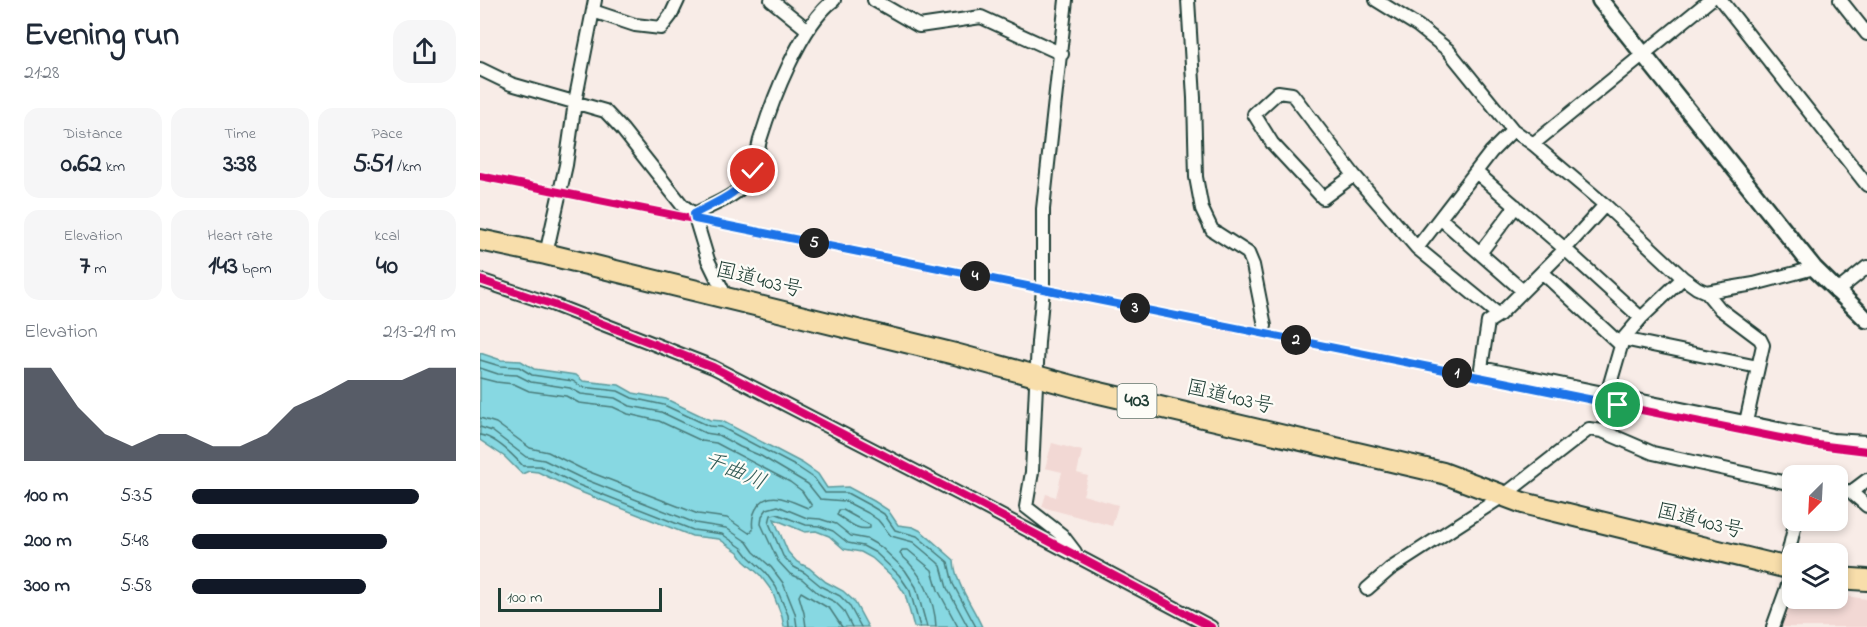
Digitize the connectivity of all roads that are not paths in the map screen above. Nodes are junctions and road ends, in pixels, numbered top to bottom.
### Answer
1 (678, 0) edge
2 (771, 0) edge
3 (834, 0) edge
4 (874, 0) edge
5 (1066, 0) edge
6 (1188, 0) edge
7 (1376, 0) edge
8 (1600, 0) edge
9 (1710, 0) edge
10 (1721, 0) edge
11 (1840, 0) edge
12 (594, 5) edge
13 (808, 30) junction
14 (1867, 34) edge
15 (1062, 54) junction
16 (1643, 54) junction
17 (480, 69) edge
18 (575, 102) junction
19 (1514, 130) junction
20 (1533, 144) junction
21 (1476, 172) junction
22 (1354, 176) junction
23 (1867, 185) edge
24 (1605, 205) junction
25 (1516, 206) junction
26 (694, 214) junction
27 (1440, 218) junction
28 (480, 240) edge
29 (1417, 248) junction
30 (1565, 249) junction
31 (1480, 253) junction
32 (546, 254) junction
33 (1867, 267) edge
34 (1814, 268) junction
35 (1542, 272) junction
36 (1683, 278) junction
37 (480, 280) edge
38 (1523, 291) junction
39 (1707, 291) junction
40 (1836, 291) junction
41 (726, 297) junction
42 (1499, 315) junction
43 (1641, 318) junction
44 (1867, 320) edge
45 (1265, 326) dead end
46 (1622, 342) junction
47 (1758, 366) junction
48 (1036, 376) junction
49 (1607, 394) junction
50 (1746, 422) junction
51 (1867, 442) edge
52 (1867, 480) edge
53 (1782, 482) edge
54 (1848, 491) edge
55 (1851, 492) junction
56 (1503, 496) junction
57 (1867, 506) edge
58 (1078, 556) junction
59 (1782, 568) edge
60 (1848, 579) edge
61 (1867, 580) edge
62 (1367, 589) dead end
63 (1782, 597) edge
64 (1211, 627) edge
65 (1773, 627) edge

1 - 12 street
2 - 13 street
3 - 13 street
4 - 15 street
5 - 15 street
6 - 45 street
7 - 19 street
8 - 16 street
9 - 16 street
10 - 23 street
11 - 14 street
12 - 18 street
13 - 26 street
15 - 48 street
16 - 20 street
16 - 34 street
17 - 18 street
18 - 26 street
18 - 32 street
19 - 20 street
19 - 21 street
20 - 24 street
21 - 25 street
21 - 27 street
22 - 22 street
22 - 29 street
24 - 30 street
24 - 36 street
25 - 30 street
25 - 31 street
26 - 41 street
27 - 29 street
27 - 31 street
28 - 32 highway, 国道403号 / 403
29 - 42 street
30 - 35 street
30 - 43 street
31 - 38 street
32 - 41 highway, 国道403号 / 403
33 - 40 street
34 - 39 street
34 - 40 street
35 - 38 street
35 - 46 street
36 - 39 street
36 - 43 street
37 - 58 street
38 - 42 street
39 - 47 street
40 - 44 street
41 - 48 highway, 国道403号 / 403
42 - 49 street
43 - 46 street
46 - 47 street
46 - 49 street
47 - 50 street
48 - 56 highway, 国道403号 / 403
48 - 58 street
49 - 50 street
50 - 51 street
52 - 55 street
53 - 56 street
54 - 55 street
55 - 57 street
56 - 59 highway, 国道403号 / 403
56 - 62 street
58 - 64 street
60 - 61 highway
63 - 65 street

